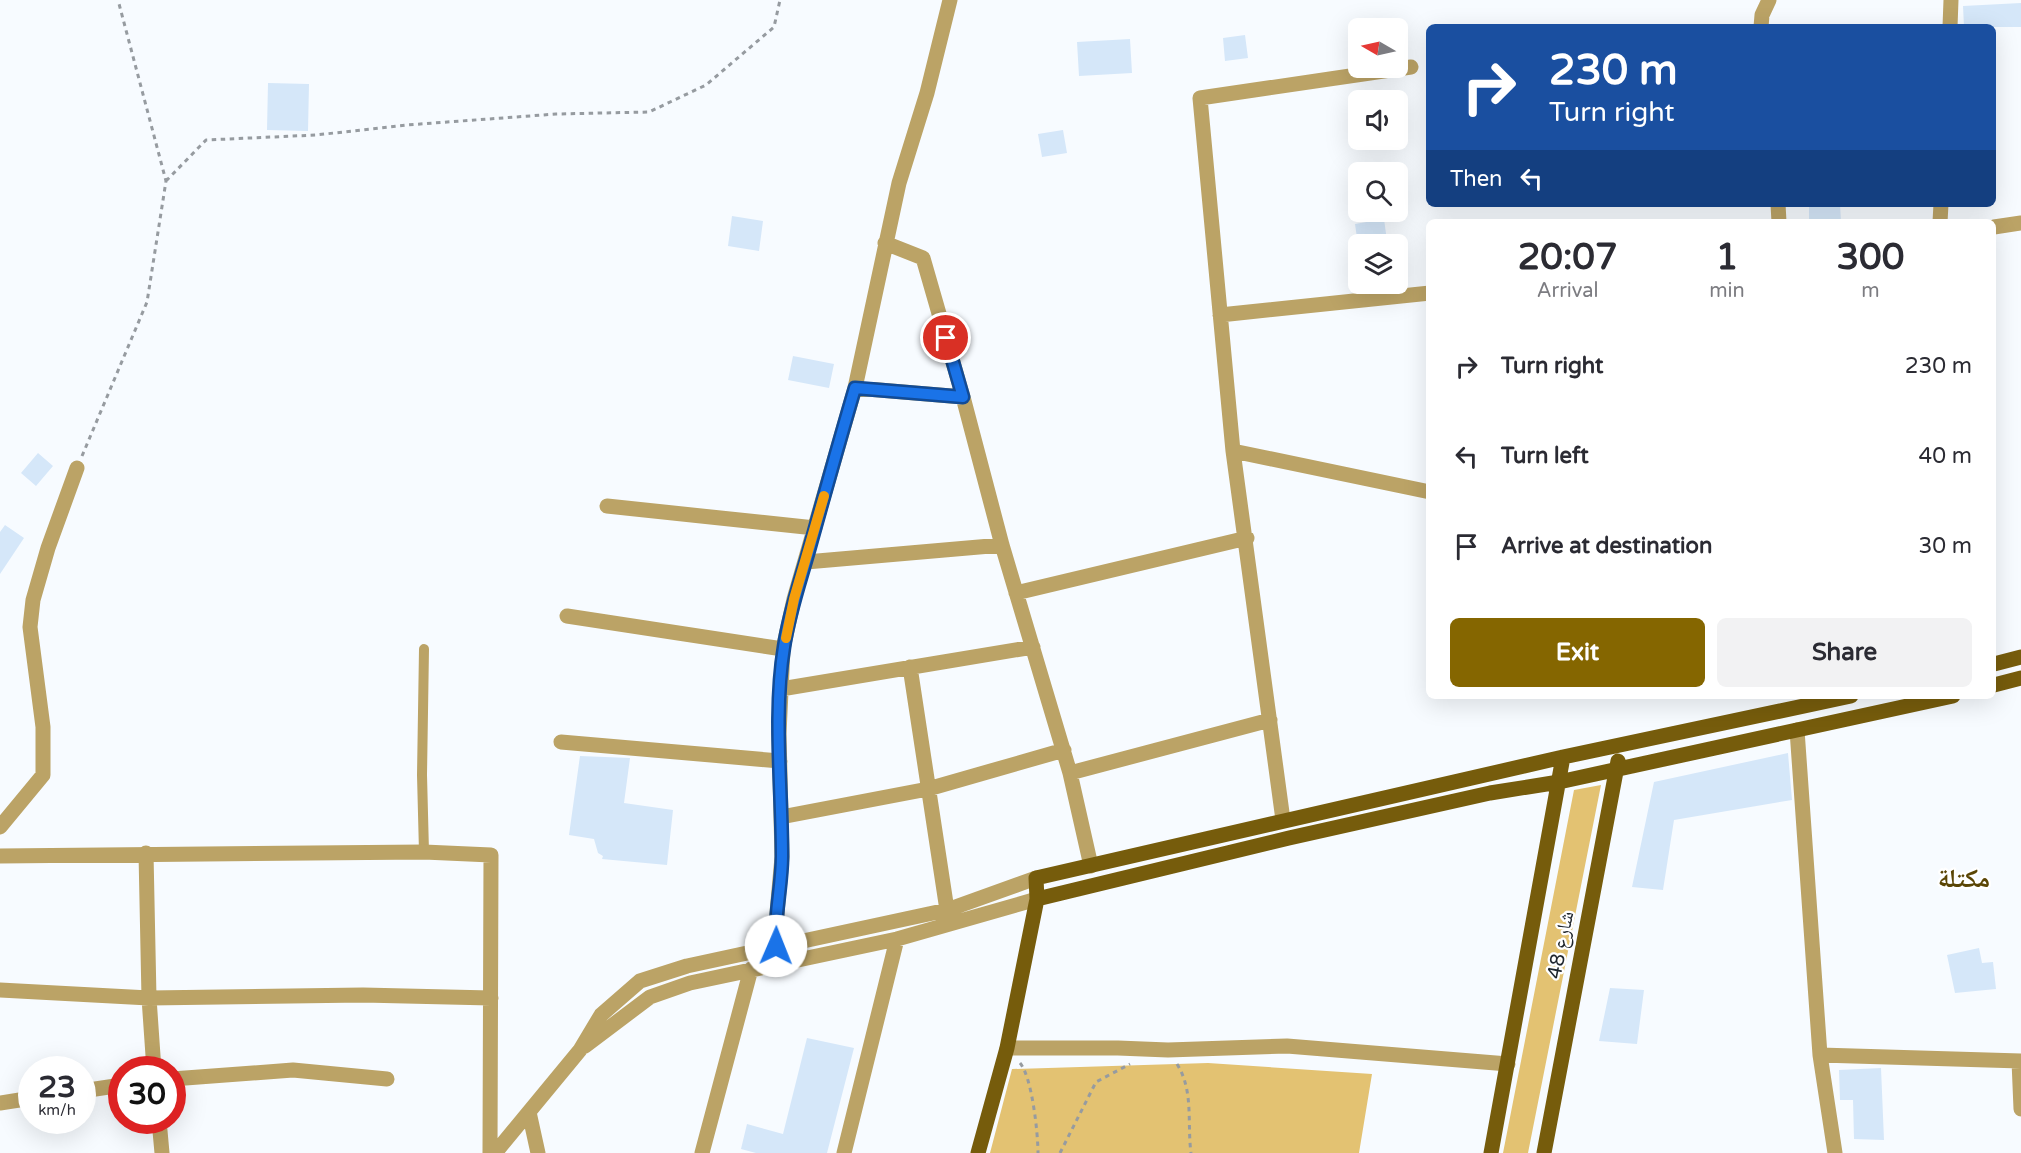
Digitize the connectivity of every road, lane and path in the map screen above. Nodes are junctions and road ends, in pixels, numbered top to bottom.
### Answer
1 (118, 0) edge
2 (780, 0) edge
3 (950, 0) edge
4 (1769, 0) edge
5 (1951, 0) edge
6 (1761, 24) edge
7 (1950, 24) edge
8 (1411, 67) dead end
9 (166, 182) junction
10 (2021, 223) edge
11 (1996, 227) edge
12 (885, 243) junction
13 (1426, 293) edge
14 (1220, 315) junction
15 (855, 388) junction
16 (963, 397) junction
17 (1233, 451) junction
18 (76, 468) joint
19 (1426, 491) edge
20 (607, 506) dead end
21 (815, 528) junction
22 (1247, 538) junction
23 (1002, 545) junction
24 (806, 562) junction
25 (1017, 593) junction
26 (567, 616) dead end
27 (1033, 647) junction
28 (424, 649) dead end
29 (783, 649) junction
30 (2021, 657) edge
31 (1996, 663) edge
32 (910, 667) junction
33 (2020, 681) edge
34 (1996, 685) edge
35 (781, 689) junction
36 (1837, 699) edge
37 (1939, 699) edge
38 (1270, 720) junction
39 (1797, 730) junction
40 (561, 742) dead end
41 (1620, 746) junction
42 (1064, 750) junction
43 (1563, 758) junction
44 (780, 761) junction
45 (1616, 769) junction
46 (1070, 772) junction
47 (1559, 782) junction
48 (928, 789) junction
49 (781, 817) junction
50 (1283, 820) junction
51 (0, 827) edge
52 (424, 852) junction
53 (146, 853) junction
54 (0, 856) edge
55 (1091, 866) junction
56 (1035, 878) junction
57 (1037, 899) junction
58 (947, 910) junction
59 (897, 939) junction
60 (776, 946) junction
61 (778, 964) junction
62 (751, 969) junction
63 (0, 990) edge
64 (149, 998) junction
65 (491, 998) junction
66 (1007, 1048) junction
67 (580, 1050) junction
68 (1168, 1050) junction
69 (1820, 1055) junction
70 (153, 1056) edge
71 (2020, 1061) edge
72 (1135, 1062) dead end
73 (1508, 1064) junction
74 (186, 1078) edge
75 (387, 1079) dead end
76 (18, 1100) edge
77 (0, 1102) edge
78 (2021, 1109) edge
79 (529, 1112) junction
80 (160, 1134) edge
81 (162, 1153) edge
82 (490, 1153) edge
83 (495, 1153) edge
84 (538, 1153) edge
85 (702, 1153) edge
86 (844, 1153) edge
87 (978, 1153) edge
88 (1038, 1153) edge
89 (1060, 1153) edge
90 (1191, 1153) edge
91 (1491, 1153) edge
92 (1544, 1153) edge
93 (1835, 1153) edge

1 - 9 path
2 - 9 path
3 - 12 street
4 - 6 street
5 - 7 street
8 - 14 street
9 - 18 path
10 - 11 street
12 - 15 street
12 - 16 street
13 - 14 street
14 - 17 street
15 - 16 street
15 - 21 street
16 - 23 street
17 - 19 street
17 - 22 street
18 - 51 street
20 - 21 street
21 - 24 street
22 - 25 street
22 - 38 street
23 - 24 street
23 - 25 street
24 - 29 street
25 - 27 street
26 - 29 street
27 - 32 street
27 - 42 street
28 - 52 lane
29 - 35 street
30 - 31 main road
32 - 35 street
32 - 48 street
33 - 34 main road
35 - 44 street
36 - 41 main road
37 - 39 main road
38 - 46 street
38 - 50 street
39 - 45 main road
39 - 69 street
40 - 44 street
41 - 43 main road
41 - 45 main road, 48 شارع
42 - 46 street
42 - 48 street
43 - 47 main road, 48 شارع
43 - 50 main road
44 - 49 street
45 - 47 main road
45 - 92 main road, 48 شارع
46 - 55 street
47 - 57 main road
47 - 73 main road, 48 شارع
48 - 49 street
48 - 58 street
49 - 60 street
50 - 55 main road
52 - 53 street
52 - 65 street
53 - 54 street
53 - 64 street
55 - 56 main road
56 - 57 main road
56 - 58 street
57 - 59 street
57 - 66 main road
58 - 60 street
59 - 61 street
59 - 86 street
60 - 61 street
60 - 67 street
61 - 62 street
62 - 67 street
62 - 85 street
63 - 64 street
64 - 65 street
64 - 70 street
65 - 82 street
66 - 68 street
66 - 87 main road
66 - 88 path
67 - 79 street
68 - 73 street
68 - 90 path
69 - 71 street
69 - 93 street
71 - 78 street
72 - 89 path
73 - 91 main road, 48 شارع
74 - 75 street
76 - 77 street
79 - 83 street
79 - 84 street
80 - 81 street

